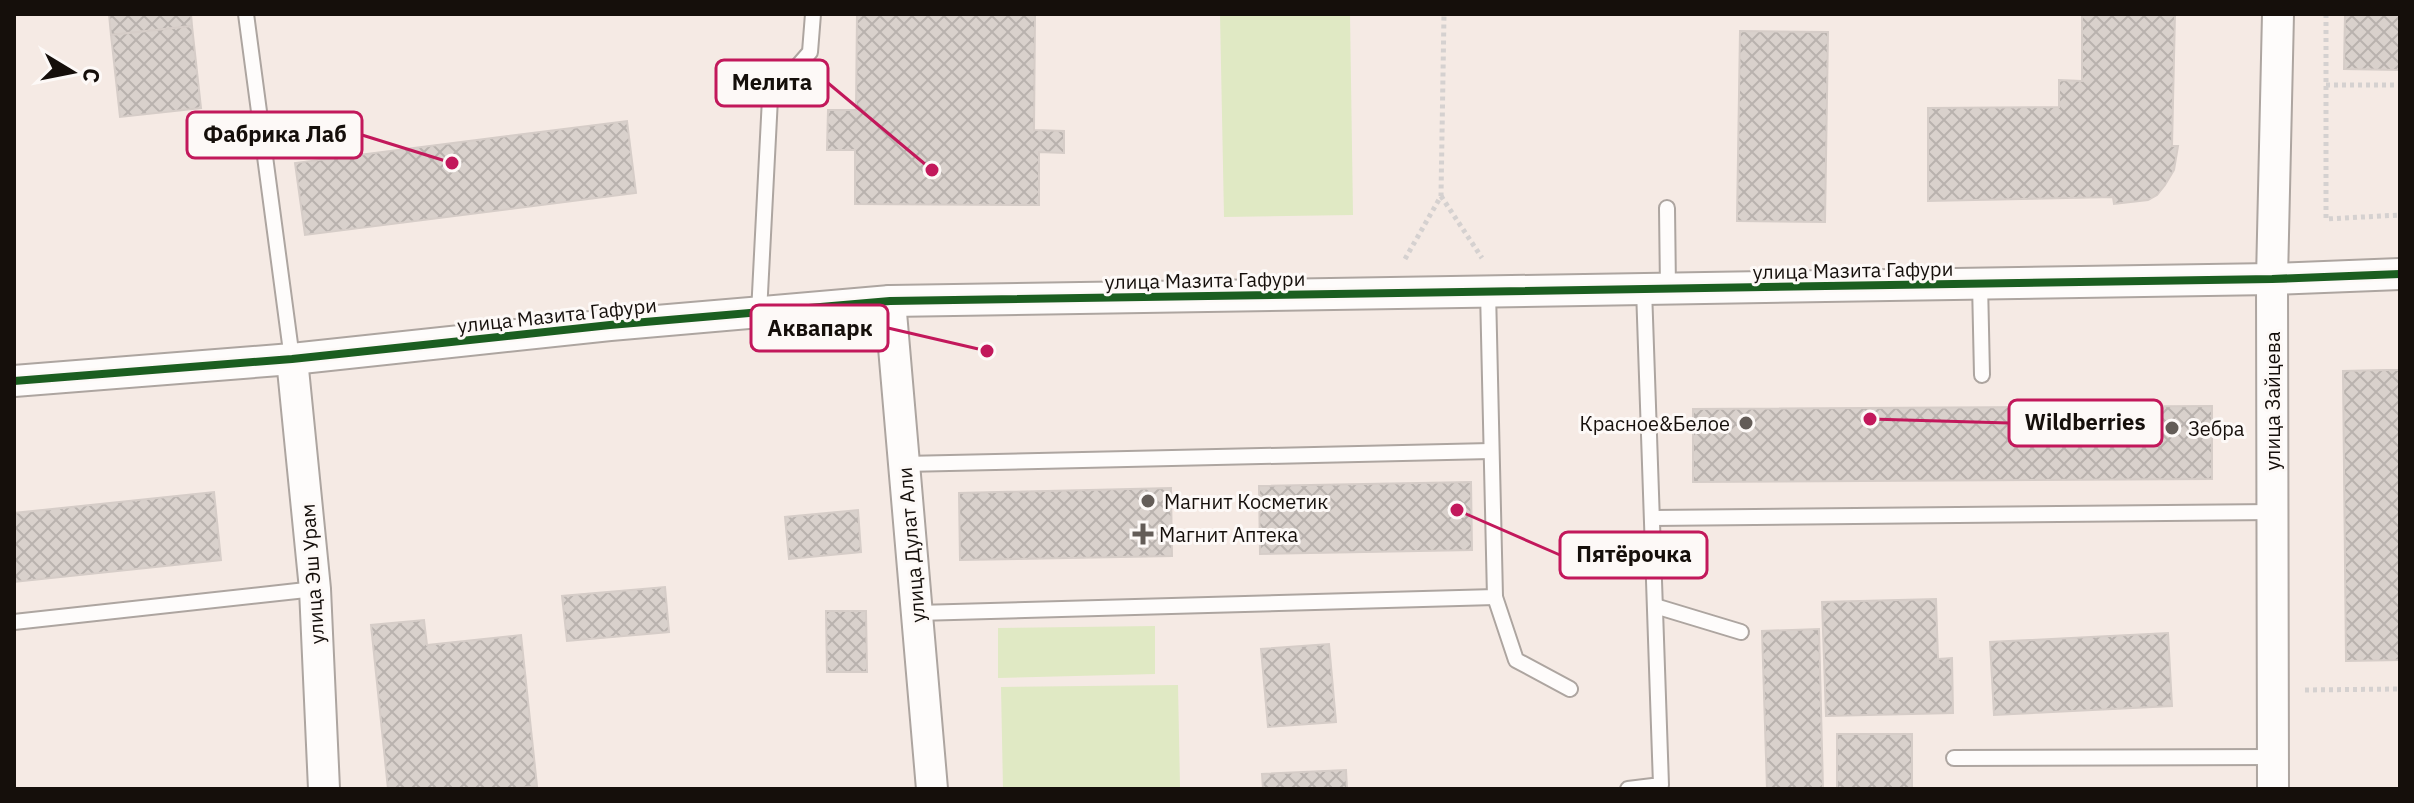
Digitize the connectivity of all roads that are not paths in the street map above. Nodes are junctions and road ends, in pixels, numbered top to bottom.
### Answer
1 (246, 14) edge
2 (813, 14) edge
3 (2278, 14) edge
4 (1667, 208) dead end
5 (2400, 274) edge
6 (2272, 279) junction
7 (1980, 283) junction
8 (1656, 289) junction
9 (1488, 291) junction
10 (890, 301) junction
11 (759, 313) junction
12 (292, 359) junction
13 (1982, 375) dead end
14 (14, 381) edge
15 (1491, 451) junction
16 (904, 464) junction
17 (2273, 512) junction
18 (1652, 518) junction
19 (315, 589) junction
20 (1495, 597) junction
21 (1655, 606) junction
22 (917, 613) junction
23 (14, 622) edge
24 (1741, 632) dead end
25 (1570, 689) dead end
26 (2273, 757) junction
27 (1954, 758) dead end
28 (324, 789) edge
29 (932, 789) edge
30 (1628, 789) edge
31 (2273, 789) edge

1 - 12 lane
2 - 11 lane
3 - 6 street, улица Зайцева
4 - 8 lane
5 - 6 street, улица Мазита Гафури
6 - 7 street, улица Мазита Гафури
6 - 17 street, улица Зайцева
7 - 8 street, улица Мазита Гафури
7 - 13 lane
8 - 9 street, улица Мазита Гафури
8 - 18 lane
9 - 10 street, улица Мазита Гафури
9 - 15 lane
10 - 11 street, улица Мазита Гафури
10 - 16 street, улица Дулат Али
11 - 12 street, улица Мазита Гафури
12 - 14 street, улица Мазита Гафури
12 - 19 street, улица Эш Урам
15 - 16 lane
15 - 20 lane
16 - 22 street, улица Дулат Али
17 - 18 lane
17 - 26 street, улица Зайцева
18 - 21 lane
19 - 23 lane
19 - 28 street, улица Эш Урам
20 - 22 lane
20 - 25 lane
21 - 24 lane
21 - 30 lane
22 - 29 street, улица Дулат Али
26 - 27 lane
26 - 31 street, улица Зайцева

